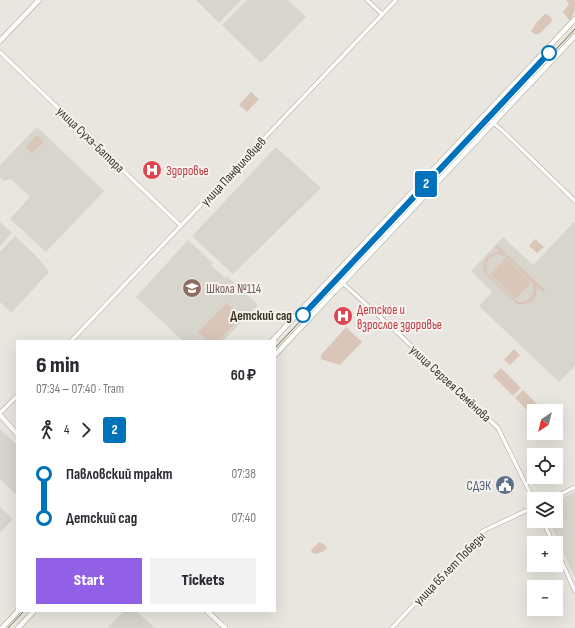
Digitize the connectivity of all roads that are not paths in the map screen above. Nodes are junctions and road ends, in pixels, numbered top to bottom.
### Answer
1 (39, 0) edge
2 (368, 0) edge
3 (396, 0) edge
4 (382, 14) junction
5 (575, 19) edge
6 (575, 36) edge
7 (0, 41) edge
8 (0, 52) edge
9 (524, 74) junction
10 (532, 82) junction
11 (485, 116) junction
12 (494, 122) junction
13 (575, 201) edge
14 (181, 226) junction
15 (334, 275) junction
16 (342, 283) junction
17 (72, 340) edge
18 (273, 340) edge
19 (276, 354) edge
20 (16, 397) edge
21 (0, 414) edge
22 (16, 433) edge
23 (575, 487) edge
24 (530, 492) edge
25 (563, 493) edge
26 (527, 510) edge
27 (563, 565) edge
28 (575, 592) edge
29 (17, 612) edge
30 (33, 612) edge
31 (208, 612) edge
32 (2, 628) edge
33 (18, 628) edge
34 (225, 628) edge
35 (392, 628) edge

1 - 7 main road
2 - 4 street
3 - 4 street, улица Панфиловцев
4 - 14 street, улица Панфиловцев
5 - 9 main road
6 - 10 main road
8 - 14 street, улица Сухэ-Батора
9 - 10 main road
9 - 11 main road
10 - 12 main road
11 - 12 street
11 - 15 main road
12 - 13 street
12 - 16 main road
14 - 17 street, улица Панфиловцев
15 - 16 street, улица Сергея Семёнова
15 - 18 main road
16 - 19 main road
16 - 24 street, улица Сергея Семёнова
20 - 21 street
21 - 22 main road
23 - 25 street
26 - 35 street, улица 65 лет Победы
27 - 28 street
29 - 32 main road
30 - 33 main road
31 - 34 main road

